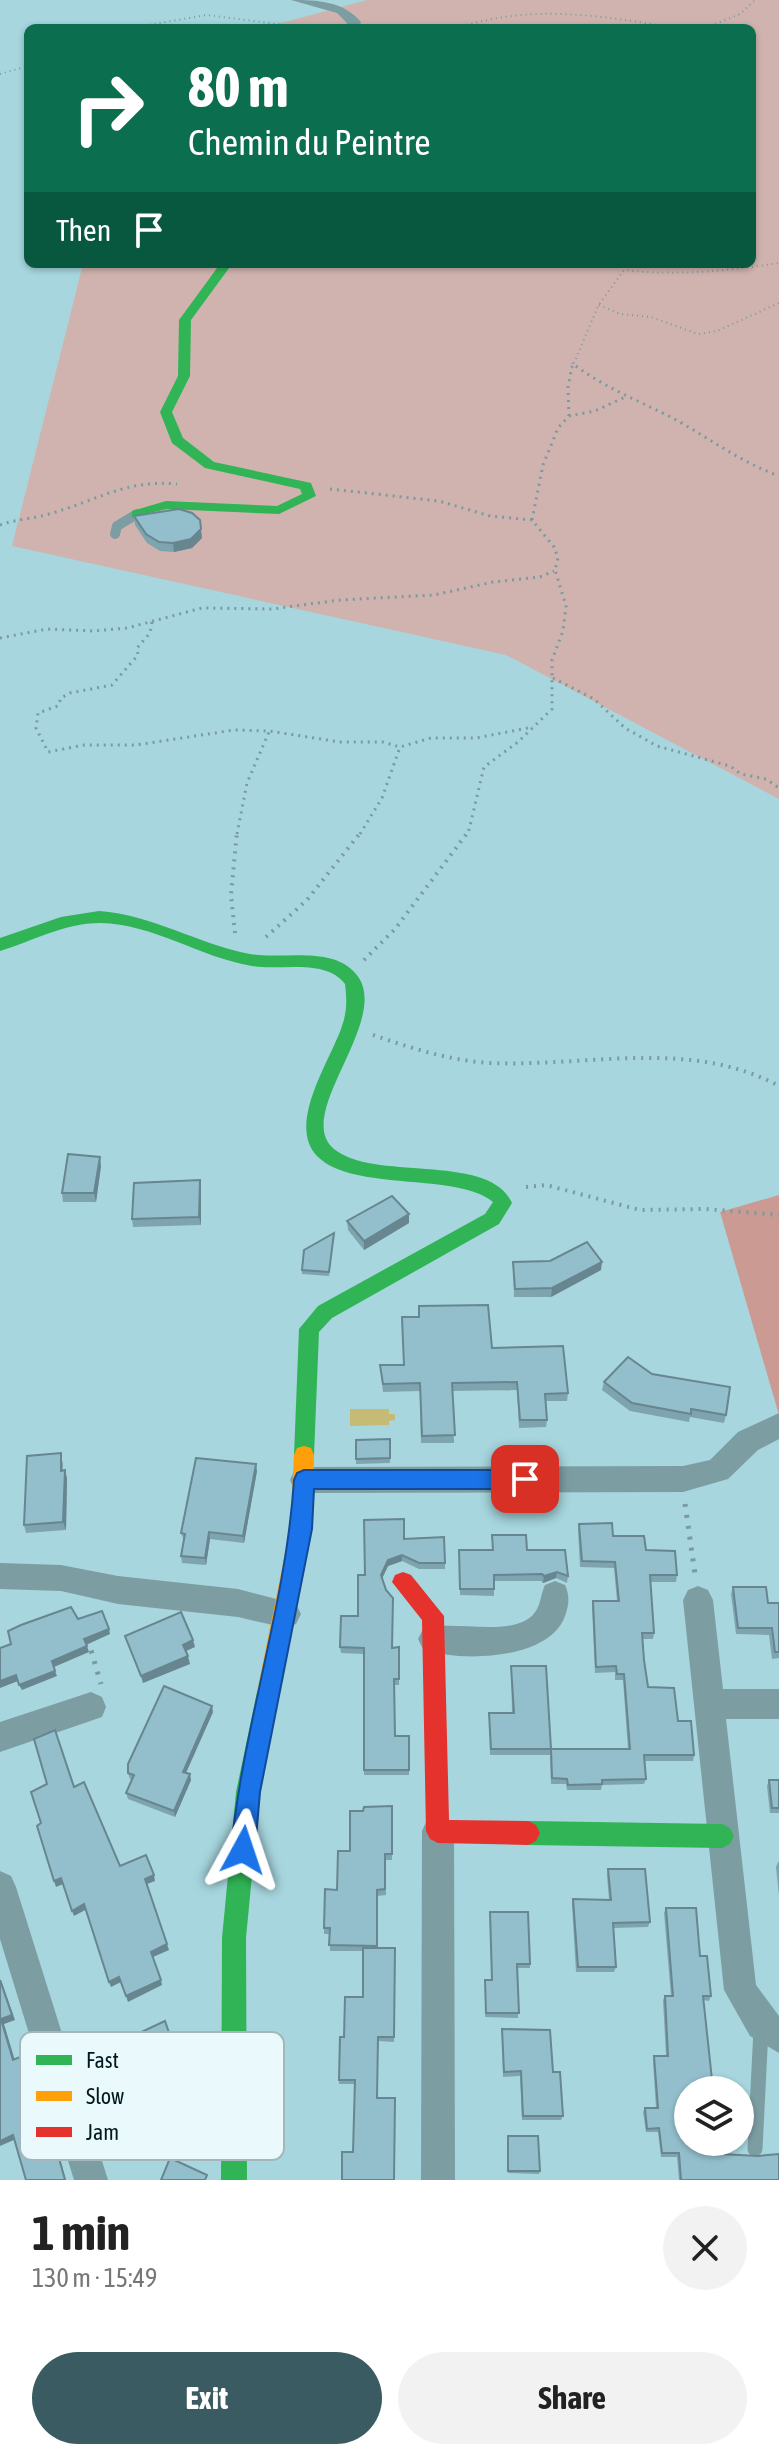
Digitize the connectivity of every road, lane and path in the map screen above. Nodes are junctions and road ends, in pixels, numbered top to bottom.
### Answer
1 (298, 0) edge
2 (755, 0) edge
3 (564, 7) dead end
4 (490, 14) dead end
5 (154, 24) edge
6 (277, 24) edge
7 (353, 24) edge
8 (466, 24) edge
9 (653, 24) edge
10 (716, 24) edge
11 (24, 67) edge
12 (0, 74) edge
13 (779, 263) edge
14 (756, 267) edge
15 (223, 268) edge
16 (747, 268) edge
17 (779, 303) edge
18 (599, 305) junction
19 (572, 363) junction
20 (628, 396) junction
21 (569, 416) junction
22 (779, 476) edge
23 (309, 496) junction
24 (217, 506) junction
25 (137, 514) joint
26 (532, 520) junction
27 (0, 525) edge
28 (115, 534) dead end
29 (555, 570) junction
30 (152, 622) junction
31 (0, 638) edge
32 (553, 678) junction
33 (537, 727) junction
34 (269, 731) junction
35 (400, 747) junction
36 (779, 788) edge
37 (0, 945) edge
38 (241, 957) junction
39 (352, 980) junction
40 (348, 1027) junction
41 (779, 1086) edge
42 (491, 1189) junction
43 (779, 1215) edge
44 (779, 1425) edge
45 (304, 1480) junction
46 (685, 1506) dead end
47 (0, 1576) edge
48 (403, 1582) dead end
49 (555, 1595) dead end
50 (698, 1600) joint
51 (286, 1614) junction
52 (88, 1639) edge
53 (433, 1639) junction
54 (708, 1704) junction
55 (779, 1704) edge
56 (91, 1707) joint
57 (0, 1737) edge
58 (438, 1831) junction
59 (722, 1836) junction
60 (0, 1887) edge
61 (770, 2030) edge
62 (45, 2032) edge
63 (236, 2032) edge
64 (755, 2149) dead end
65 (85, 2160) edge
66 (234, 2160) edge
67 (91, 2180) edge
68 (234, 2180) edge
69 (438, 2180) edge

1 - 7 street
2 - 10 path
3 - 9 path
4 - 8 path
5 - 6 path
11 - 12 path
13 - 14 path
15 - 23 street
16 - 18 path
17 - 18 path
18 - 19 path
19 - 20 path
19 - 21 path
20 - 21 path
20 - 22 path
21 - 26 path
23 - 24 street
23 - 26 path
24 - 25 street
24 - 27 path
25 - 28 lane
26 - 29 path
29 - 30 path
29 - 32 path
30 - 31 path
30 - 34 path
32 - 33 path
32 - 36 path
33 - 35 path
33 - 39 path
34 - 35 path
34 - 38 path
35 - 38 path
37 - 38 street
38 - 39 street
39 - 40 street
40 - 41 path
40 - 42 street
42 - 43 path
42 - 45 street
44 - 45 street
45 - 51 street
46 - 50 path
47 - 51 street
48 - 53 street
49 - 53 street
50 - 54 street
51 - 63 street
52 - 56 path
53 - 58 street
54 - 55 street
54 - 59 street
56 - 57 street
58 - 59 street
58 - 69 street
59 - 61 street
60 - 62 street
61 - 64 lane
65 - 67 street
66 - 68 street

